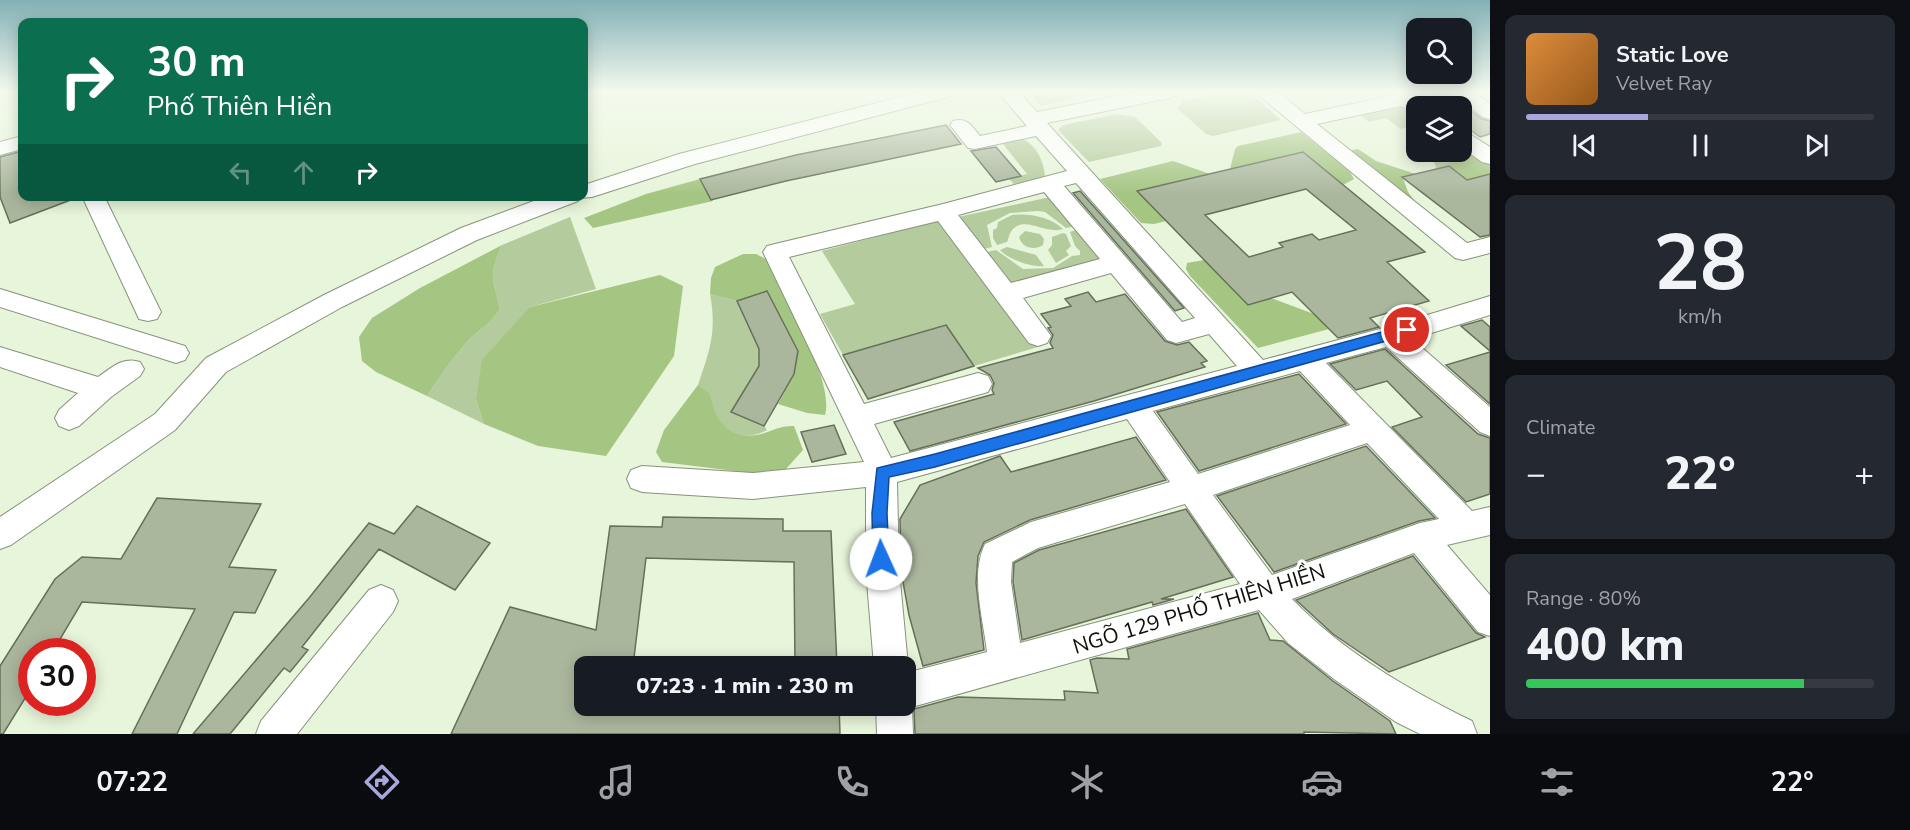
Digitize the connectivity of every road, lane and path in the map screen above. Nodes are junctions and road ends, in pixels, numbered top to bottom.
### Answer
1 (815, 126) edge
2 (961, 126) edge
3 (1031, 126) edge
4 (1040, 126) edge
5 (1307, 126) edge
6 (18, 143) edge
7 (1472, 145) edge
8 (0, 149) edge
9 (1490, 157) edge
10 (1082, 174) junction
11 (1049, 183) junction
12 (588, 191) edge
13 (95, 201) edge
14 (557, 201) edge
15 (943, 212) junction
16 (1490, 245) edge
17 (1116, 263) junction
18 (1006, 294) junction
19 (0, 298) edge
20 (1490, 305) edge
21 (148, 312) dead end
22 (1215, 323) junction
23 (1390, 335) junction
24 (1038, 336) dead end
25 (176, 353) dead end
26 (0, 357) edge
27 (1305, 359) junction
28 (130, 369) dead end
29 (1258, 372) junction
30 (978, 384) dead end
31 (101, 389) junction
32 (1133, 406) junction
33 (69, 418) dead end
34 (855, 418) junction
35 (1490, 424) edge
36 (1374, 429) junction
37 (882, 473) junction
38 (642, 479) dead end
39 (1191, 489) junction
40 (1478, 524) edge
41 (0, 536) edge
42 (1420, 537) junction
43 (1265, 593) junction
44 (381, 601) dead end
45 (1490, 620) edge
46 (890, 656) edge
47 (1006, 665) junction
48 (916, 688) edge
49 (894, 716) edge
50 (274, 734) edge
51 (895, 734) edge
52 (1460, 734) edge

1 - 12 street
2 - 3 street
4 - 10 street
5 - 16 street
6 - 8 street
7 - 9 street
10 - 11 street
10 - 22 street
11 - 15 street
11 - 17 street
13 - 21 street
14 - 41 street
15 - 18 street
15 - 34 street
17 - 18 street
17 - 22 street
18 - 24 street
19 - 25 street
20 - 23 street
22 - 29 street
23 - 27 street
23 - 35 street
26 - 31 street
27 - 29 street
27 - 36 street
28 - 31 street
29 - 32 street
30 - 34 street
31 - 33 street
32 - 37 street
32 - 39 street
34 - 37 street
36 - 39 street
36 - 40 street
37 - 38 street
37 - 46 street
39 - 43 street
39 - 47 street
40 - 42 street, NGÕ 129 PHỐ THIÊN HIỀN
42 - 43 street, NGÕ 129 PHỐ THIÊN HIỀN
42 - 45 street
43 - 47 street, NGÕ 129 PHỐ THIÊN HIỀN
43 - 52 street
44 - 50 street
47 - 48 street, NGÕ 129 PHỐ THIÊN HIỀN
49 - 51 street

